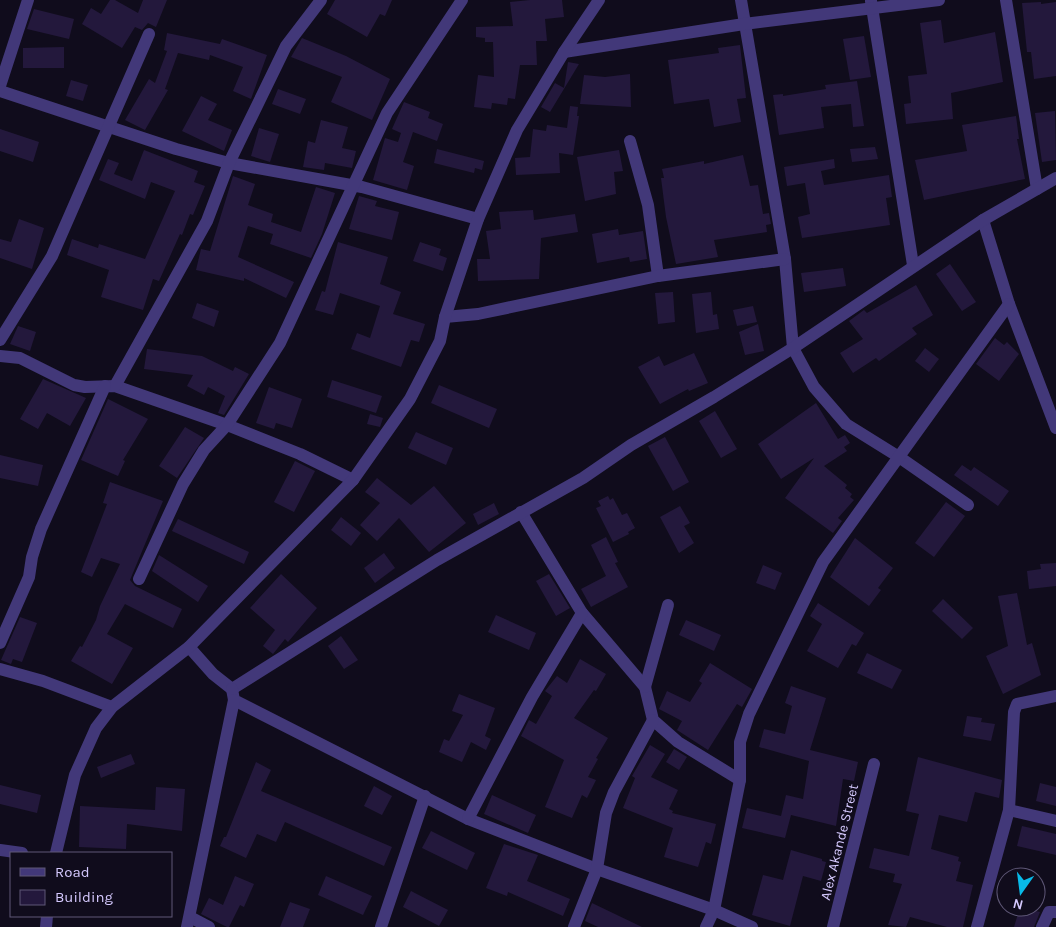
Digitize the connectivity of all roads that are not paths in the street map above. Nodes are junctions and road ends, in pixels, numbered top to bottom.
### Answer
1 (28, 0) edge
2 (321, 0) edge
3 (462, 0) edge
4 (599, 0) edge
5 (741, 0) edge
6 (939, 0) edge
7 (1006, 0) edge
8 (871, 4) edge
9 (744, 24) junction
10 (149, 34) dead end
11 (564, 52) junction
12 (0, 86) edge
13 (0, 90) edge
14 (108, 128) junction
15 (630, 141) dead end
16 (229, 163) junction
17 (1056, 178) edge
18 (352, 185) junction
19 (1037, 189) junction
20 (478, 219) junction
21 (983, 220) junction
22 (785, 259) junction
23 (913, 266) junction
24 (658, 276) junction
25 (1009, 304) junction
26 (445, 317) junction
27 (0, 340) edge
28 (793, 348) junction
29 (0, 356) edge
30 (110, 386) junction
31 (227, 425) junction
32 (1056, 428) edge
33 (899, 457) junction
34 (352, 480) junction
35 (968, 505) dead end
36 (521, 512) junction
37 (139, 579) dead end
38 (668, 605) dead end
39 (582, 613) junction
40 (0, 643) edge
41 (189, 647) junction
42 (0, 669) edge
43 (645, 687) junction
44 (233, 694) junction
45 (1056, 696) edge
46 (112, 707) junction
47 (653, 720) junction
48 (874, 764) dead end
49 (740, 780) junction
50 (425, 796) junction
51 (1010, 810) junction
52 (468, 819) junction
53 (1056, 821) edge
54 (0, 850) edge
55 (15, 852) edge
56 (56, 852) edge
57 (597, 869) junction
58 (714, 910) junction
59 (1056, 912) edge
60 (188, 922) edge
61 (209, 927) edge
62 (381, 927) edge
63 (574, 927) edge
64 (706, 927) edge
65 (752, 927) edge
66 (833, 927) edge
67 (977, 927) edge
68 (1042, 927) edge

1 - 12 street
2 - 16 street
3 - 18 street
4 - 11 street
5 - 9 street
6 - 8 street
7 - 19 street
8 - 9 street
8 - 23 street
9 - 11 street
9 - 22 street
10 - 14 street
11 - 20 street
13 - 14 street
14 - 16 street
14 - 27 street
15 - 24 street
16 - 18 street
16 - 30 street
17 - 19 street
18 - 20 street
18 - 31 street
19 - 21 street
20 - 26 street
21 - 23 street
21 - 25 street
22 - 24 street
22 - 28 street
23 - 28 street
24 - 26 street
25 - 32 street
25 - 33 street
26 - 34 street
28 - 33 street
28 - 36 street
29 - 30 street
30 - 31 street
30 - 40 street
31 - 34 street
31 - 37 street
33 - 35 street
33 - 49 street
34 - 41 street
36 - 39 street
36 - 44 street
38 - 43 street
39 - 43 street
39 - 52 street
41 - 44 street
41 - 46 street
42 - 46 street
43 - 47 street
44 - 50 street
44 - 60 street
45 - 51 street
46 - 56 street
47 - 49 street
47 - 57 street
48 - 66 street, Alex Akande Street
49 - 58 street
50 - 52 street
50 - 62 street
51 - 53 street
51 - 67 street
52 - 57 street
54 - 55 street
57 - 58 street
57 - 63 street
58 - 64 street
58 - 65 street
59 - 68 street
60 - 61 street

